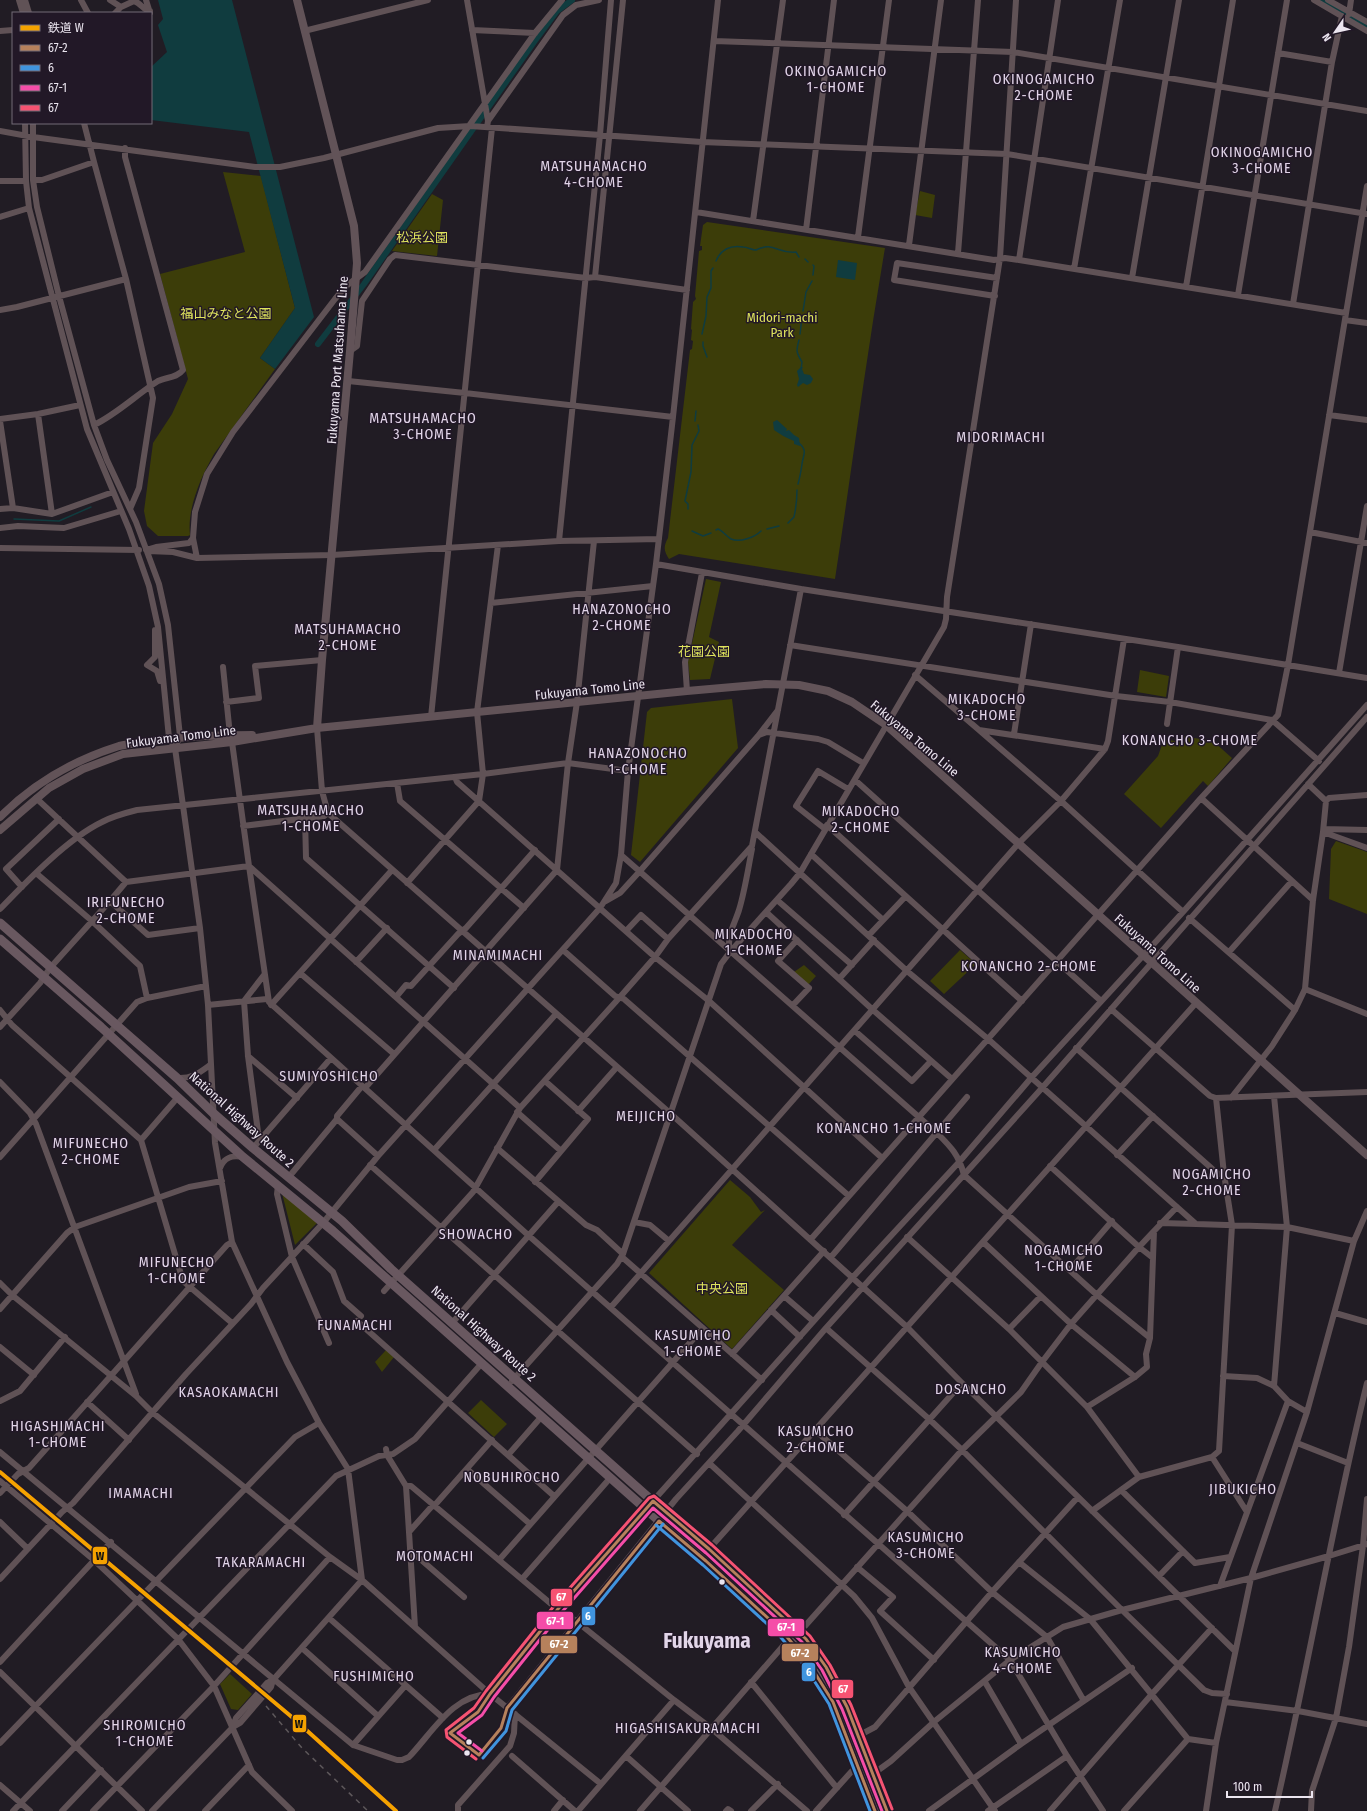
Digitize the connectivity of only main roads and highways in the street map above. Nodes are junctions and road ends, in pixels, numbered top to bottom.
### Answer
1 (297, 0) edge
2 (317, 728) junction
3 (231, 739) junction
4 (0, 817) edge
5 (0, 830) edge
6 (0, 923) edge
7 (0, 939) edge
8 (1367, 1155) edge
9 (875, 1811) edge
10 (887, 1811) edge

1 - 2 main road, Fukuyama Port Matsuhama Line
2 - 3 main road, Fukuyama Tomo Line
2 - 8 main road, Fukuyama Tomo Line
3 - 4 main road, Fukuyama Tomo Line
3 - 5 main road, Fukuyama Tomo Line
6 - 10 highway, National Highway Route 2
7 - 9 highway, National Highway Route 2

